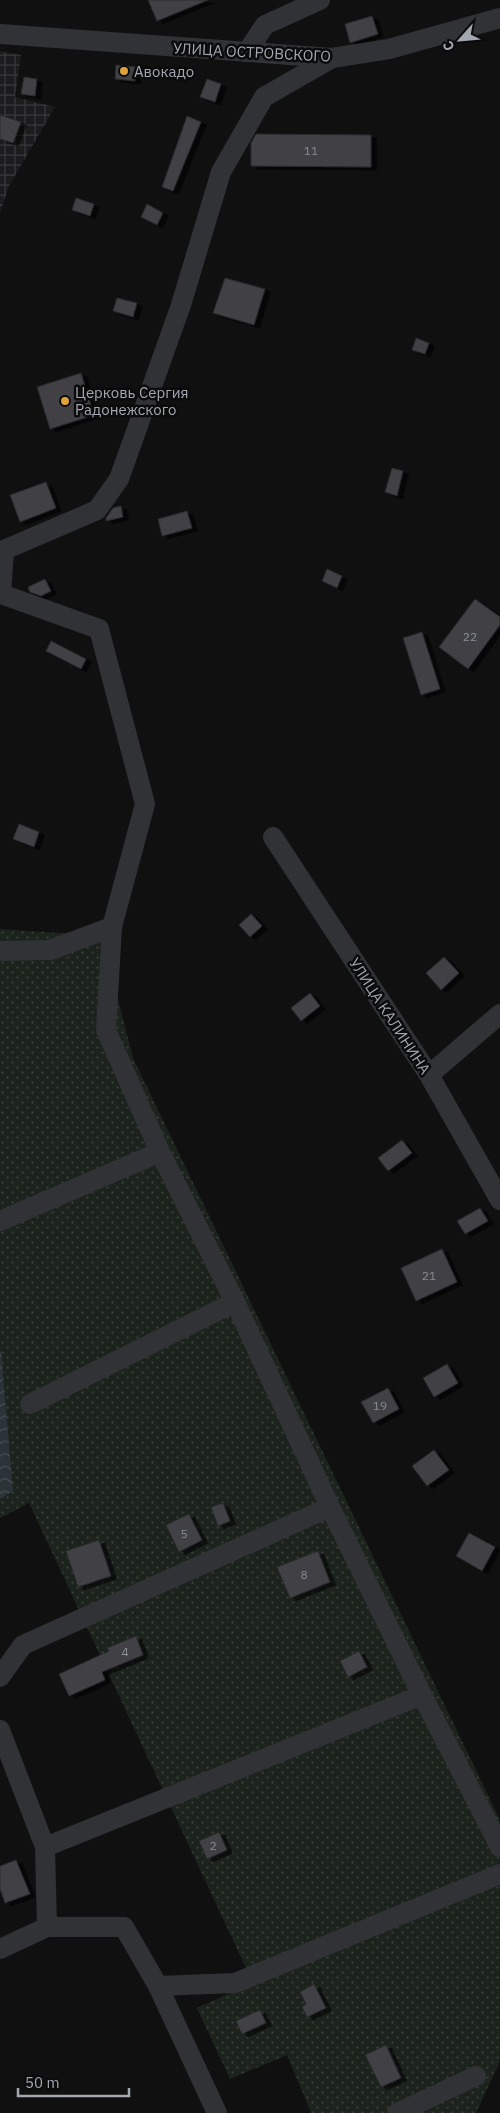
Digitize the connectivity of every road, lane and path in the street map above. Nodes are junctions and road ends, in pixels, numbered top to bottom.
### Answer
1 (320, 0) edge
2 (500, 18) edge
3 (0, 34) edge
4 (247, 52) junction
5 (332, 58) junction
6 (273, 837) dead end
7 (112, 928) junction
8 (0, 951) edge
9 (500, 1014) edge
10 (429, 1075) junction
11 (160, 1152) junction
12 (500, 1200) edge
13 (0, 1221) edge
14 (235, 1302) junction
15 (30, 1404) dead end
16 (330, 1507) junction
17 (0, 1677) edge
18 (422, 1695) junction
19 (0, 1730) edge
20 (500, 1846) edge
21 (45, 1847) junction
22 (500, 1874) edge
23 (47, 1927) junction
24 (0, 1948) edge
25 (158, 1986) junction
26 (476, 2076) dead end
27 (217, 2113) edge
28 (397, 2113) edge

1 - 4 street
2 - 5 street, УЛИЦА ОСТРОВСКОГО
3 - 4 street, УЛИЦА ОСТРОВСКОГО
4 - 5 street, УЛИЦА ОСТРОВСКОГО
5 - 7 street
6 - 10 street, УЛИЦА КАЛИНИНА
7 - 8 street
7 - 11 street
9 - 10 street
10 - 12 street, УЛИЦА КАЛИНИНА
11 - 13 street
11 - 14 street
14 - 15 street
14 - 16 street
16 - 17 street
16 - 18 street
18 - 20 street
18 - 21 street
19 - 21 street
21 - 23 street
22 - 25 street
23 - 24 street
23 - 25 street
25 - 27 street
26 - 28 street

